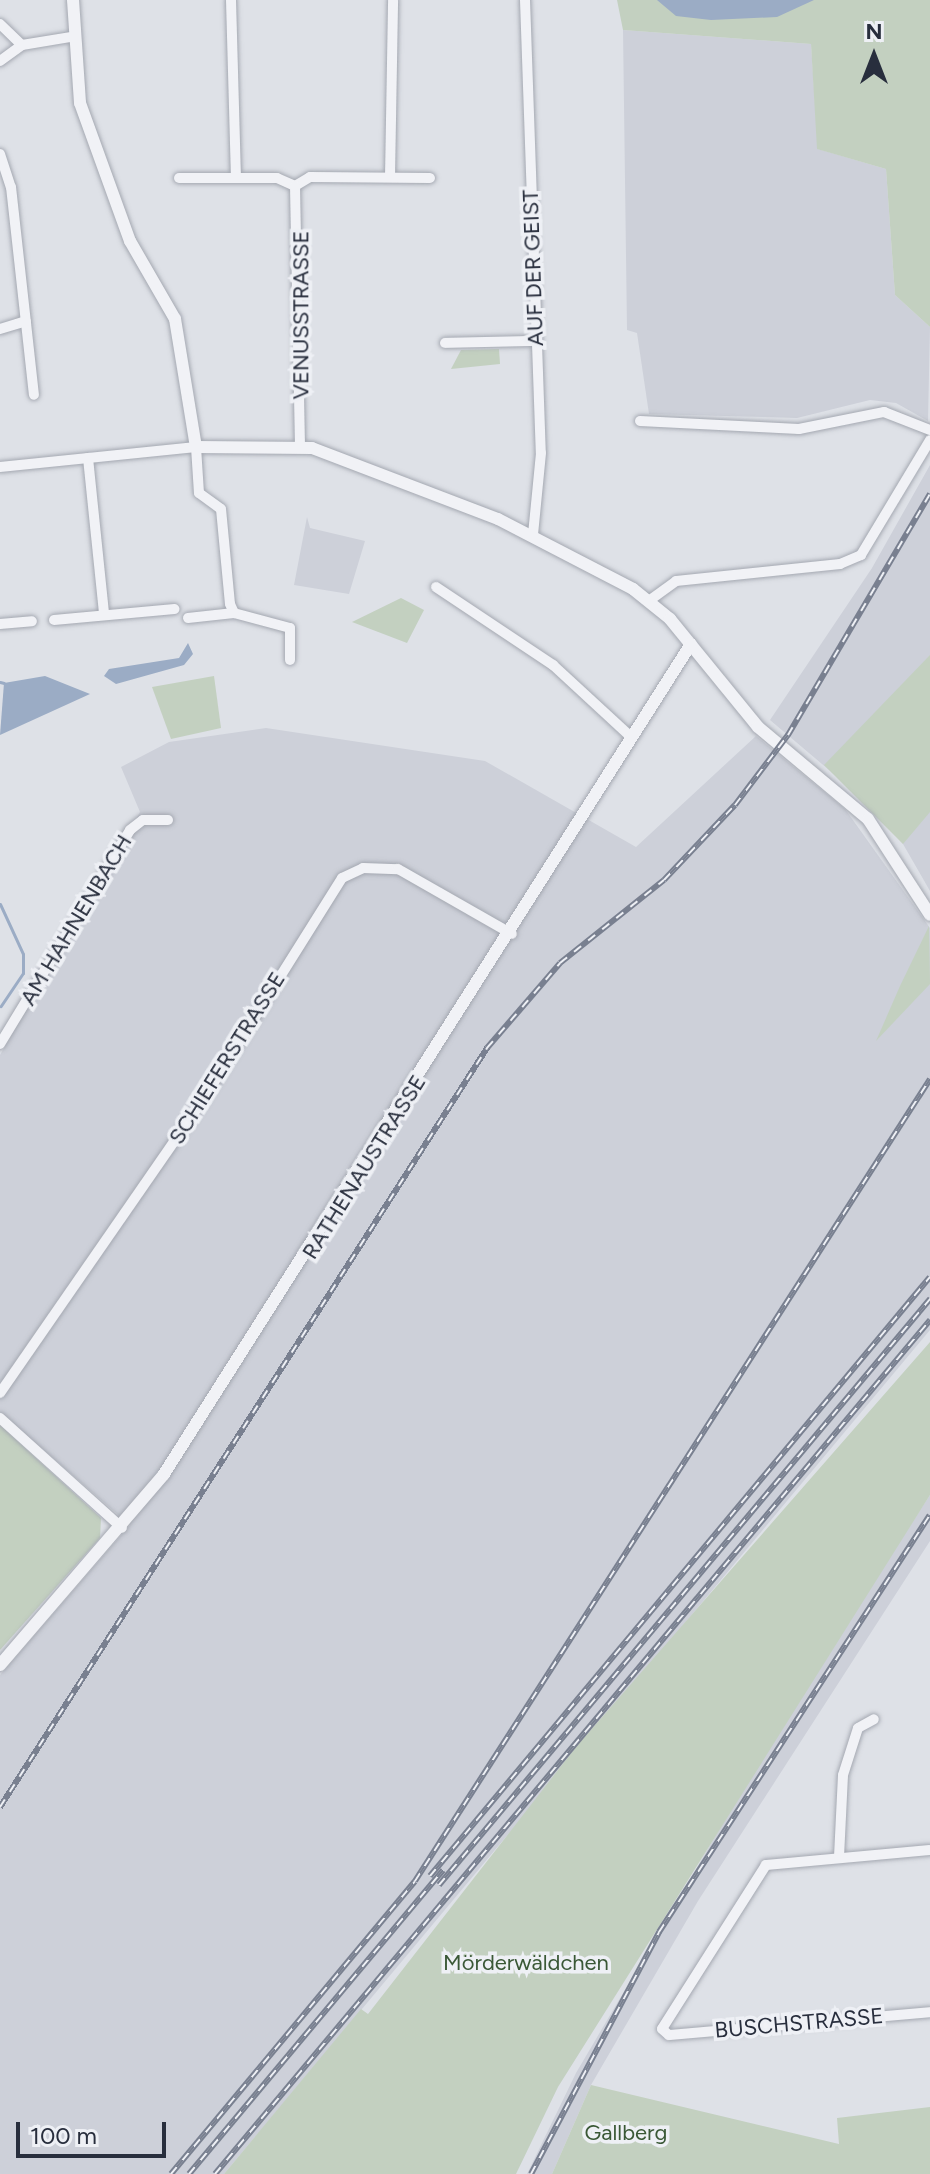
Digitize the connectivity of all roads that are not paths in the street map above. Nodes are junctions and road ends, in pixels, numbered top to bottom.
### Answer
1 (73, 0) edge
2 (231, 0) edge
3 (393, 0) edge
4 (525, 0) edge
5 (0, 24) edge
6 (71, 37) junction
7 (22, 45) junction
8 (0, 61) edge
9 (0, 154) edge
10 (390, 177) junction
11 (179, 178) dead end
12 (236, 178) junction
13 (430, 178) dead end
14 (295, 186) junction
15 (26, 321) junction
16 (0, 329) edge
17 (536, 341) junction
18 (445, 343) dead end
19 (34, 395) dead end
20 (640, 421) dead end
21 (930, 430) edge
22 (930, 440) edge
23 (300, 445) junction
24 (196, 447) junction
25 (88, 458) junction
26 (0, 467) edge
27 (533, 535) junction
28 (436, 587) dead end
29 (650, 600) junction
30 (175, 609) dead end
31 (234, 613) junction
32 (104, 614) junction
33 (188, 618) dead end
34 (54, 620) dead end
35 (32, 621) dead end
36 (0, 624) edge
37 (691, 644) junction
38 (290, 660) dead end
39 (631, 737) junction
40 (168, 820) dead end
41 (930, 915) edge
42 (512, 934) junction
43 (0, 1044) edge
44 (0, 1393) edge
45 (0, 1418) edge
46 (122, 1528) junction
47 (0, 1665) edge
48 (874, 1719) dead end
49 (930, 1850) edge
50 (839, 1857) junction
51 (930, 2012) edge

1 - 6 street
2 - 12 street
3 - 10 street
4 - 17 street, AUF DER GEIST
5 - 7 street
6 - 7 street
6 - 24 street
7 - 8 street
9 - 15 street
10 - 13 street
10 - 14 street
11 - 12 street
12 - 14 street
14 - 23 street, VENUSSTRASSE
15 - 16 street
15 - 19 street
17 - 18 street
17 - 27 street, AUF DER GEIST
20 - 21 street
22 - 29 street
23 - 24 street
23 - 27 street
24 - 25 street
24 - 31 street
25 - 26 street
25 - 32 street
27 - 29 street
28 - 39 street
29 - 37 street
30 - 32 street
31 - 33 street
31 - 38 street
32 - 34 street
35 - 36 street
37 - 39 street, RATHENAUSTRASSE
37 - 41 street
39 - 42 street, RATHENAUSTRASSE
40 - 43 street, AM HAHNENBACH
42 - 44 street, SCHIEFERSTRASSE
42 - 46 street, RATHENAUSTRASSE
45 - 46 street
46 - 47 street, RATHENAUSTRASSE
48 - 50 street
49 - 50 street
50 - 51 street, BUSCHSTRASSE

